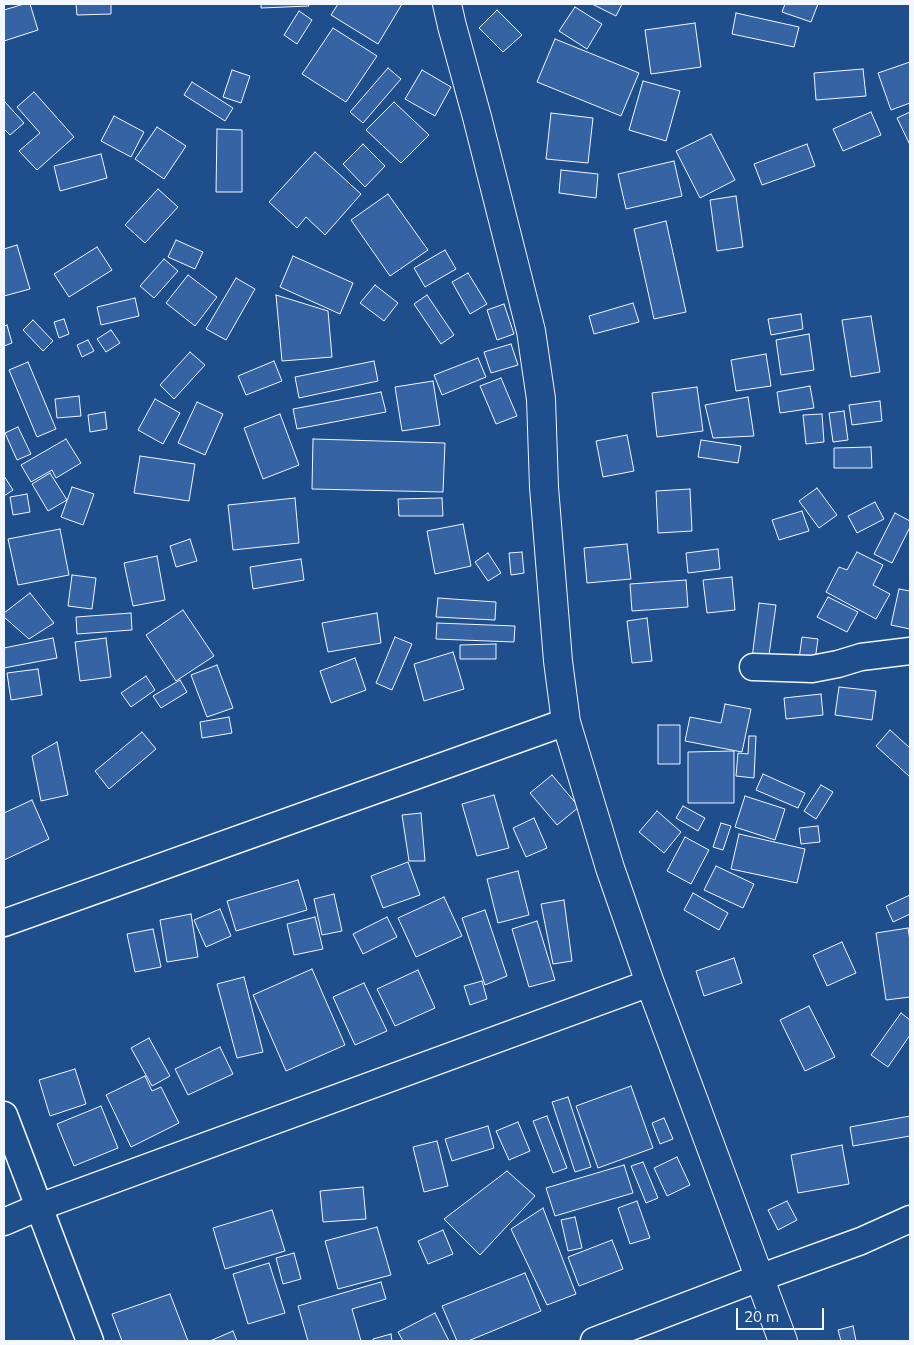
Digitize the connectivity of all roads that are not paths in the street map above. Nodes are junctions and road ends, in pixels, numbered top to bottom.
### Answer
1 (447, 4) edge
2 (910, 651) edge
3 (753, 667) dead end
4 (566, 722) junction
5 (4, 923) edge
6 (650, 982) junction
7 (4, 1115) edge
8 (39, 1208) junction
9 (910, 1219) edge
10 (4, 1222) edge
11 (759, 1278) junction
12 (90, 1341) edge
13 (594, 1341) edge
14 (783, 1341) edge

1 - 4 street
2 - 3 street
4 - 5 street
4 - 6 street
6 - 8 street
6 - 11 street
7 - 8 street
8 - 10 street
8 - 12 street
9 - 11 street
11 - 13 street
11 - 14 street

